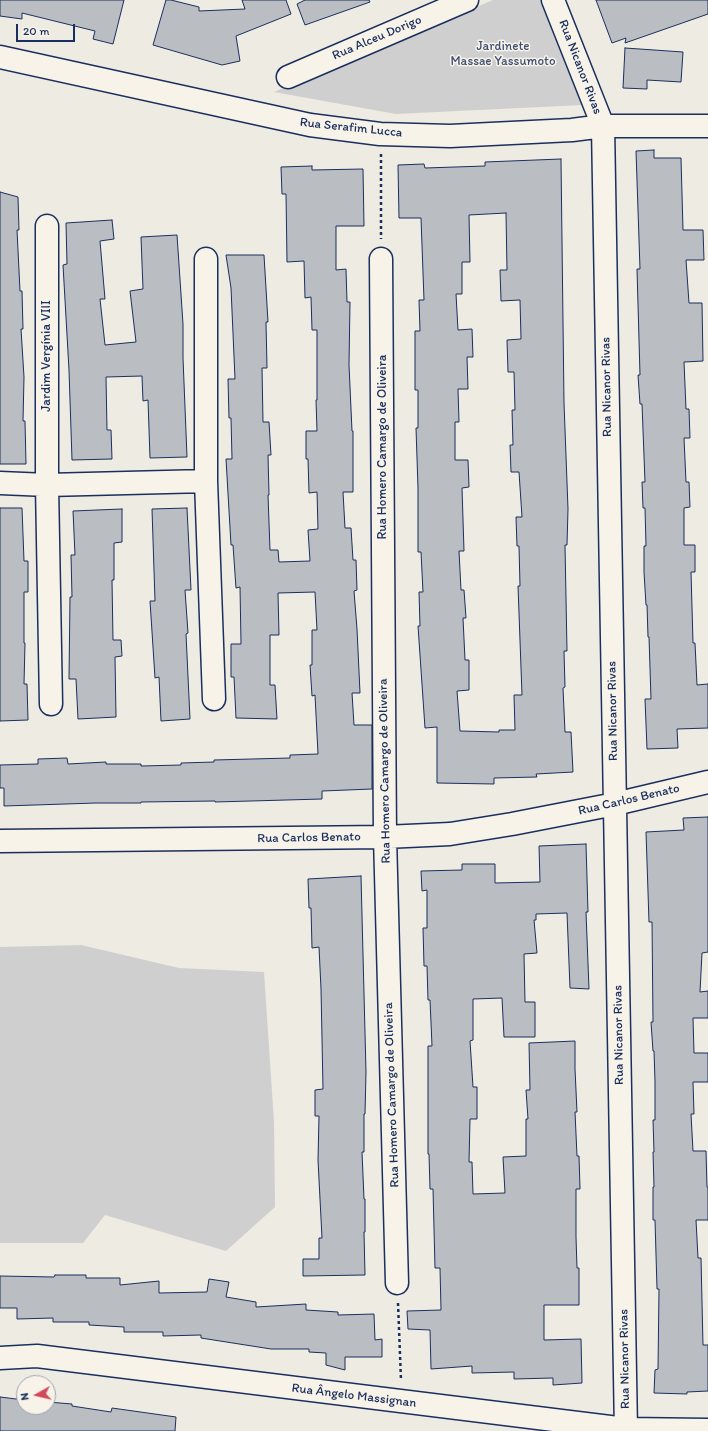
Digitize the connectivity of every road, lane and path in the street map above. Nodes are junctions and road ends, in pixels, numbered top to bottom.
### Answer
1 (467, 0) edge
2 (553, 0) edge
3 (0, 57) edge
4 (288, 76) dead end
5 (602, 126) junction
6 (708, 126) edge
7 (380, 134) junction
8 (47, 226) dead end
9 (206, 259) dead end
10 (381, 259) joint
11 (206, 481) junction
12 (0, 483) edge
13 (47, 485) junction
14 (214, 699) dead end
15 (51, 704) dead end
16 (708, 782) edge
17 (615, 804) junction
18 (385, 837) junction
19 (0, 841) edge
20 (397, 1283) joint
21 (0, 1358) edge
22 (402, 1402) junction
23 (626, 1430) edge
24 (708, 1430) edge

1 - 4 street, Rua Alceu Dorigo
2 - 5 street, Rua Nicanor Rivas
3 - 7 street, Rua Serafim Lucca
5 - 6 street, Rua Serafim Lucca
5 - 7 street, Rua Serafim Lucca
5 - 17 street, Rua Nicanor Rivas
7 - 10 path
8 - 13 street, Jardim Vergínia VIII
9 - 11 street
10 - 18 street, Rua Homero Camargo de Oliveira
11 - 13 street
11 - 14 street
12 - 13 street
13 - 15 street, Jardim Vergínia VIII
16 - 17 street, Rua Carlos Benato
17 - 18 street, Rua Carlos Benato
17 - 23 street, Rua Nicanor Rivas
18 - 19 street, Rua Carlos Benato
18 - 20 street, Rua Homero Camargo de Oliveira
20 - 22 path
21 - 22 street, Rua Ângelo Massignan
22 - 23 street, Rua Ângelo Massignan
23 - 24 street, Rua Ângelo Massignan

